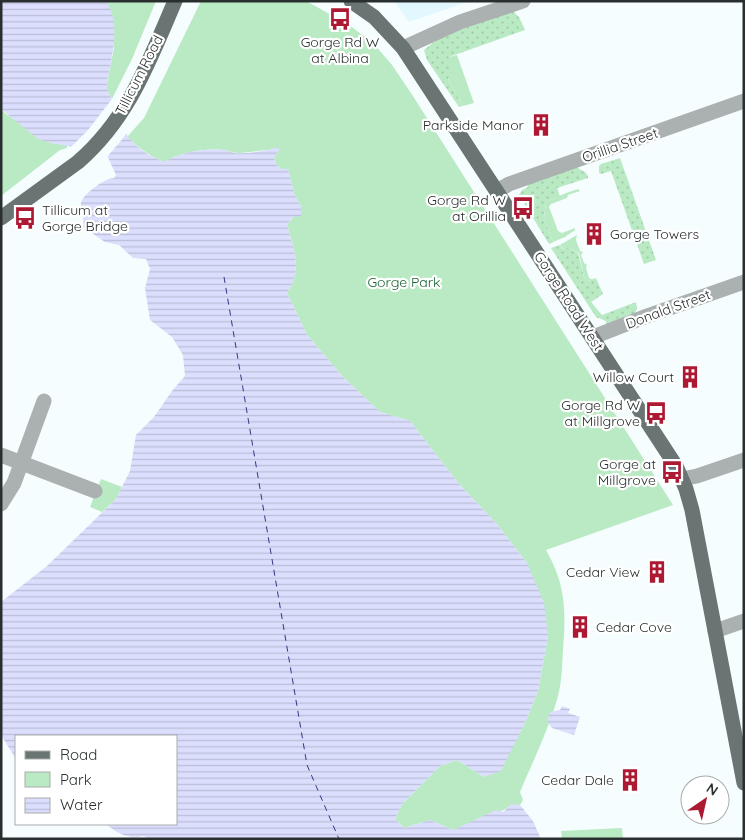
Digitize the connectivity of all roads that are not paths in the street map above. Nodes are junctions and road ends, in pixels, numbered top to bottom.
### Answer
1 (175, 1) edge
2 (351, 1) edge
3 (523, 1) edge
4 (403, 48) junction
5 (744, 101) edge
6 (497, 191) junction
7 (1, 218) edge
8 (744, 282) edge
9 (593, 337) junction
10 (44, 401) dead end
11 (1, 455) edge
12 (744, 460) edge
13 (21, 463) junction
14 (682, 479) junction
15 (95, 491) dead end
16 (1, 504) edge
17 (744, 620) edge
18 (715, 631) junction
19 (743, 779) edge

1 - 7 main road, Tillicum Road
2 - 4 main road, Gorge Road West
3 - 4 street
4 - 6 main road, Gorge Road West
5 - 6 street, Orillia Street
6 - 9 main road, Gorge Road West
8 - 9 street, Donald Street
9 - 14 main road, Gorge Road West
10 - 13 street
11 - 13 street
12 - 14 street
13 - 15 street
13 - 16 street
14 - 18 main road, Gorge Road West
17 - 18 street
18 - 19 main road, Gorge Road West

